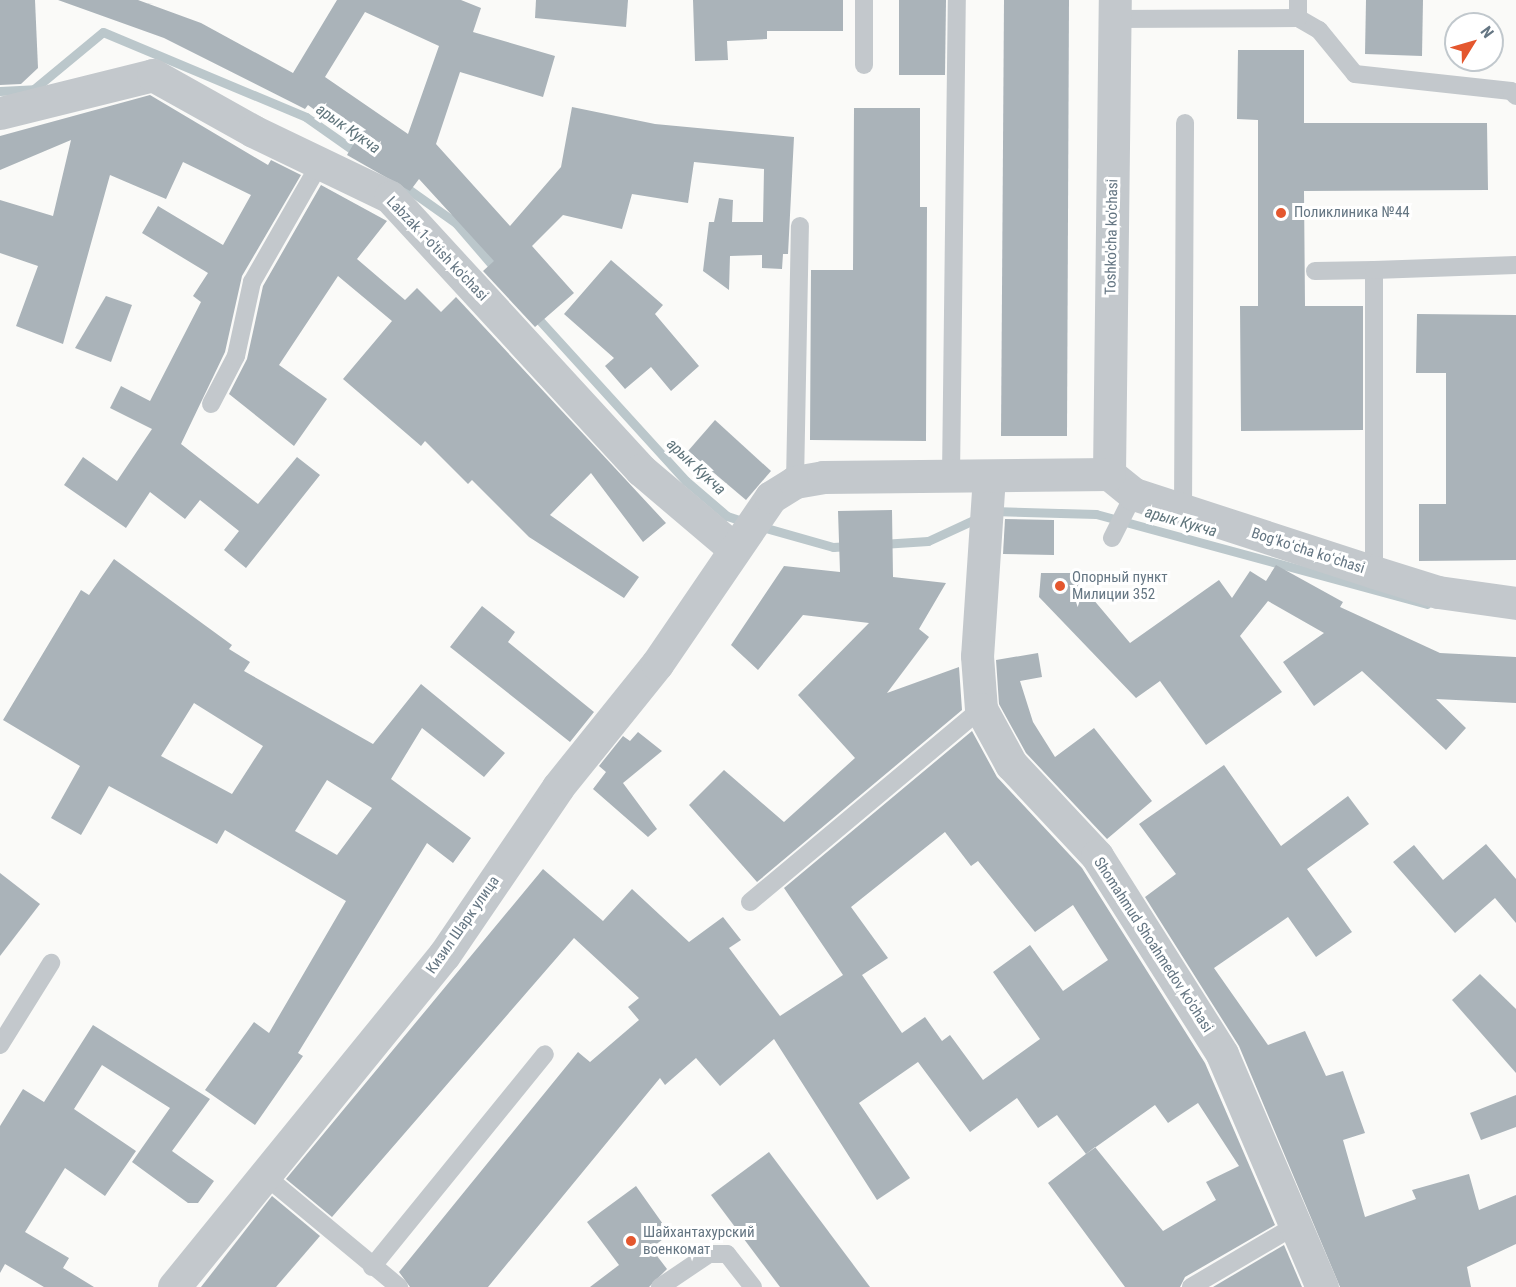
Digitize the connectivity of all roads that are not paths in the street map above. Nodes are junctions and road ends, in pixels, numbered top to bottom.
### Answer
1 (864, 0) edge
2 (957, 0) edge
3 (1298, 9) edge
4 (1114, 10) edge
5 (864, 64) dead end
6 (1516, 96) edge
7 (0, 114) edge
8 (1185, 123) dead end
9 (322, 160) junction
10 (800, 226) dead end
11 (1516, 265) edge
12 (1374, 270) junction
13 (1315, 271) dead end
14 (212, 404) dead end
15 (1109, 474) junction
16 (951, 476) junction
17 (989, 476) junction
18 (783, 490) junction
19 (1134, 494) junction
20 (1184, 510) junction
21 (1112, 538) dead end
22 (734, 549) junction
23 (1374, 572) junction
24 (1516, 603) edge
25 (981, 709) junction
26 (750, 902) dead end
27 (51, 963) dead end
28 (0, 1045) edge
29 (545, 1054) dead end
30 (263, 1174) junction
31 (1298, 1224) junction
32 (372, 1267) junction
33 (174, 1287) edge
34 (399, 1287) edge
35 (660, 1287) edge
36 (753, 1287) edge
37 (1191, 1287) edge
38 (1322, 1287) edge

1 - 5 lane
2 - 16 lane
3 - 4 lane
3 - 6 lane
4 - 15 street, Toshko'cha ko'chasi
7 - 9 street, Labzak 1-o'tish ko'chasi
8 - 20 lane
9 - 14 lane
9 - 22 street, Labzak 1-o'tish ko'chasi
10 - 18 lane
11 - 12 lane
12 - 13 lane
12 - 23 lane
15 - 17 street
15 - 19 street, Bogʻkoʻcha koʻchasi
16 - 17 street
16 - 18 street
17 - 25 street, Shomahmud Shoahmedov ko'chasi
18 - 22 street, Кизил Шарк улица
19 - 20 street, Bogʻkoʻcha koʻchasi
19 - 21 lane
20 - 23 street, Bogʻkoʻcha koʻchasi
22 - 30 street, Кизил Шарк улица
23 - 24 street, Bogʻkoʻcha koʻchasi
25 - 26 lane
25 - 31 street, Shomahmud Shoahmedov ko'chasi
27 - 28 lane
29 - 32 lane
30 - 32 lane
30 - 33 street, Кизил Шарк улица
31 - 37 lane
31 - 38 street, Shomahmud Shoahmedov ko'chasi
32 - 34 lane
35 - 36 lane

